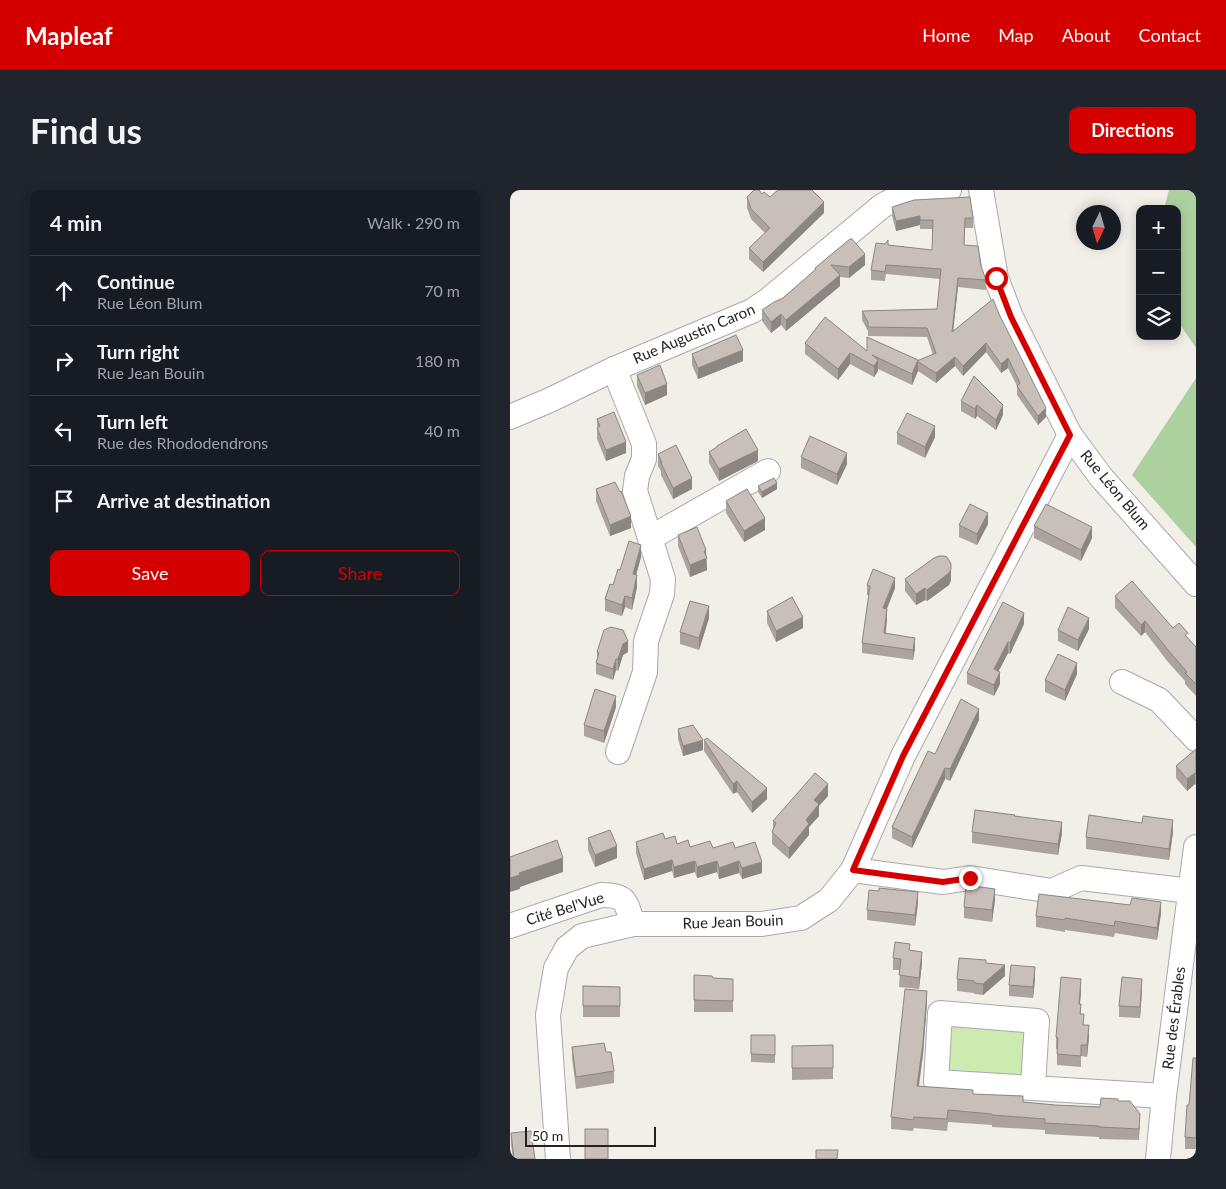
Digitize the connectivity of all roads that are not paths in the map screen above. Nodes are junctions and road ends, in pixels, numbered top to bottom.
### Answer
1 (949, 190) edge
2 (981, 190) edge
3 (911, 192) edge
4 (614, 369) junction
5 (510, 417) edge
6 (1070, 435) junction
7 (768, 471) dead end
8 (650, 538) junction
9 (1196, 584) edge
10 (1122, 682) dead end
11 (1196, 739) edge
12 (618, 752) dead end
13 (1196, 848) edge
14 (853, 870) junction
15 (1191, 891) junction
16 (633, 924) junction
17 (510, 926) edge
18 (1033, 1087) junction
19 (1164, 1096) junction
20 (558, 1159) edge
21 (1158, 1159) edge

1 - 3 street, Rue Augustin Caron
2 - 6 street, Rue Léon Blum
3 - 4 street, Rue Augustin Caron
4 - 5 street, Rue Augustin Caron
4 - 8 street
6 - 9 street, Rue Léon Blum
6 - 14 street, Rue Jean Bouin
7 - 8 street
8 - 12 street
10 - 11 street
13 - 15 street, Rue des Érables
14 - 15 street
14 - 16 street, Rue Jean Bouin
15 - 19 street, Rue des Érables
16 - 17 street, Cité Bel'Vue
16 - 20 street, Rue Jean Bouin
18 - 18 street
18 - 19 street
19 - 21 street, Rue des Érables

